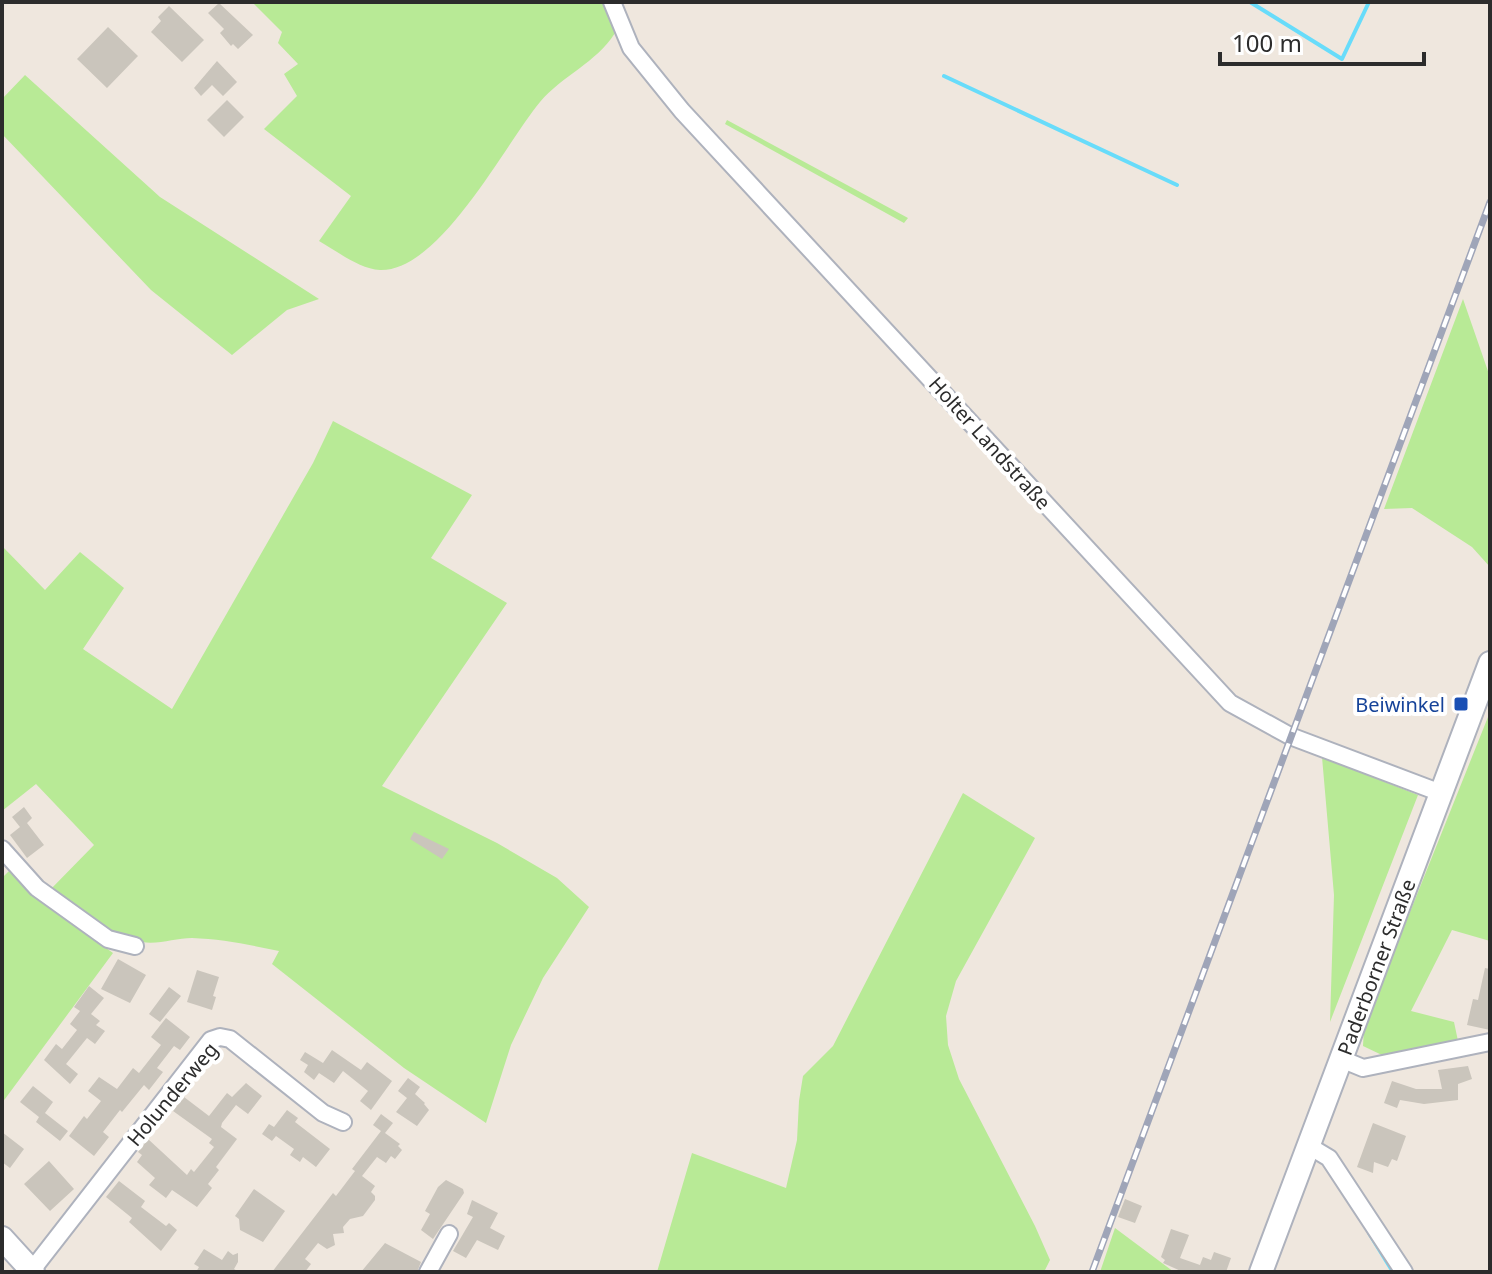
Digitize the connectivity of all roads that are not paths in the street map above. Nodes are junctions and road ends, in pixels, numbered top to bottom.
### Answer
1 (612, 2) edge
2 (1490, 663) edge
3 (1441, 793) junction
4 (5, 859) edge
5 (135, 946) dead end
6 (1490, 1042) edge
7 (1341, 1059) junction
8 (343, 1122) dead end
9 (1309, 1146) junction
10 (449, 1234) dead end
11 (2, 1238) edge
12 (33, 1271) edge
13 (428, 1272) edge
14 (1261, 1272) edge
15 (1404, 1272) edge

1 - 3 street, Holter Landstraße
2 - 3 main road, Paderborner Straße
3 - 7 main road, Paderborner Straße
4 - 5 street
6 - 7 street
7 - 9 main road, Paderborner Straße
8 - 12 street, Holunderweg
9 - 14 main road, Paderborner Straße
9 - 15 street
10 - 13 street
11 - 12 main road

